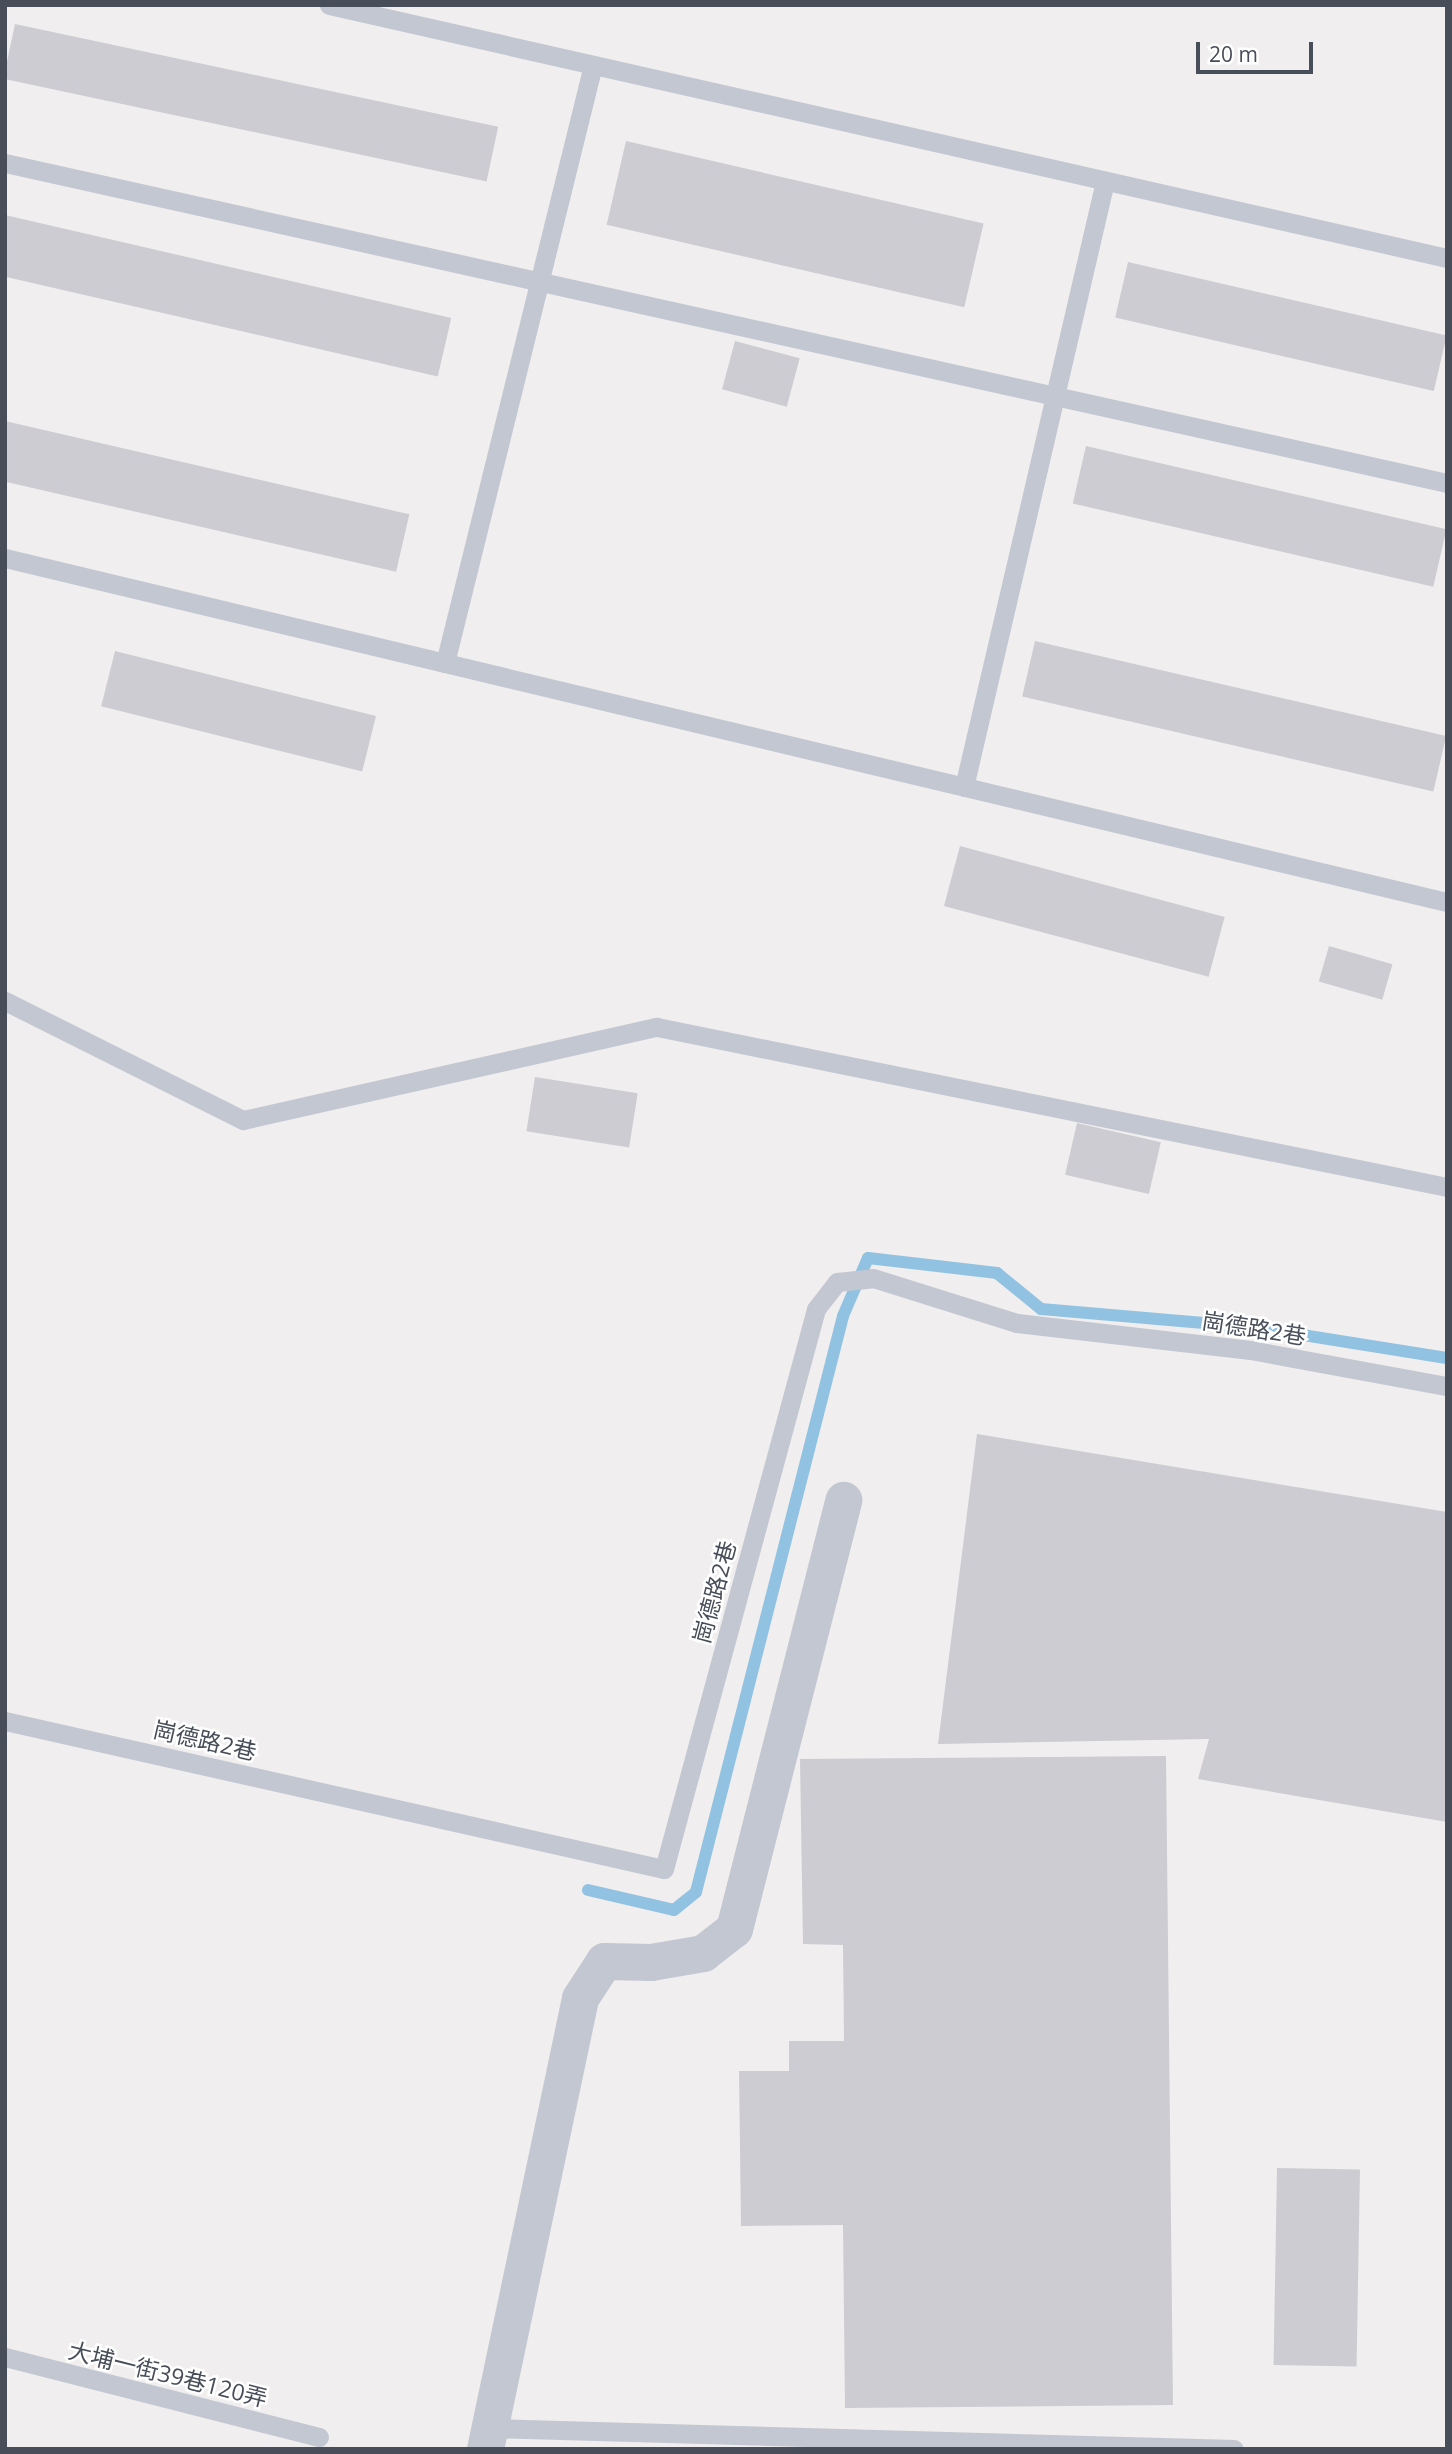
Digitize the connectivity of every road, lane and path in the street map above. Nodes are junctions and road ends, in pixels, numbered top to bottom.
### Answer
1 (328, 5) edge
2 (593, 65) junction
3 (5, 163) edge
4 (1105, 181) junction
5 (1447, 258) edge
6 (540, 280) junction
7 (1055, 395) junction
8 (1447, 483) edge
9 (5, 558) edge
10 (445, 663) junction
11 (964, 787) junction
12 (1447, 902) edge
13 (5, 1001) edge
14 (1447, 1187) edge
15 (1447, 1387) edge
16 (843, 1500) dead end
17 (5, 1721) edge
18 (5, 2357) edge
19 (319, 2437) dead end
20 (486, 2438) edge
21 (1234, 2449) edge

1 - 2 lane
2 - 4 lane
2 - 6 lane
3 - 6 lane
4 - 5 lane
4 - 7 lane
6 - 7 lane
6 - 10 lane
7 - 8 lane
7 - 11 lane
9 - 10 lane
10 - 11 lane
11 - 12 lane
13 - 14 lane
15 - 17 lane, 崗德路2巷
16 - 20 street
18 - 19 lane, 大埔一街39巷120弄
20 - 21 lane

